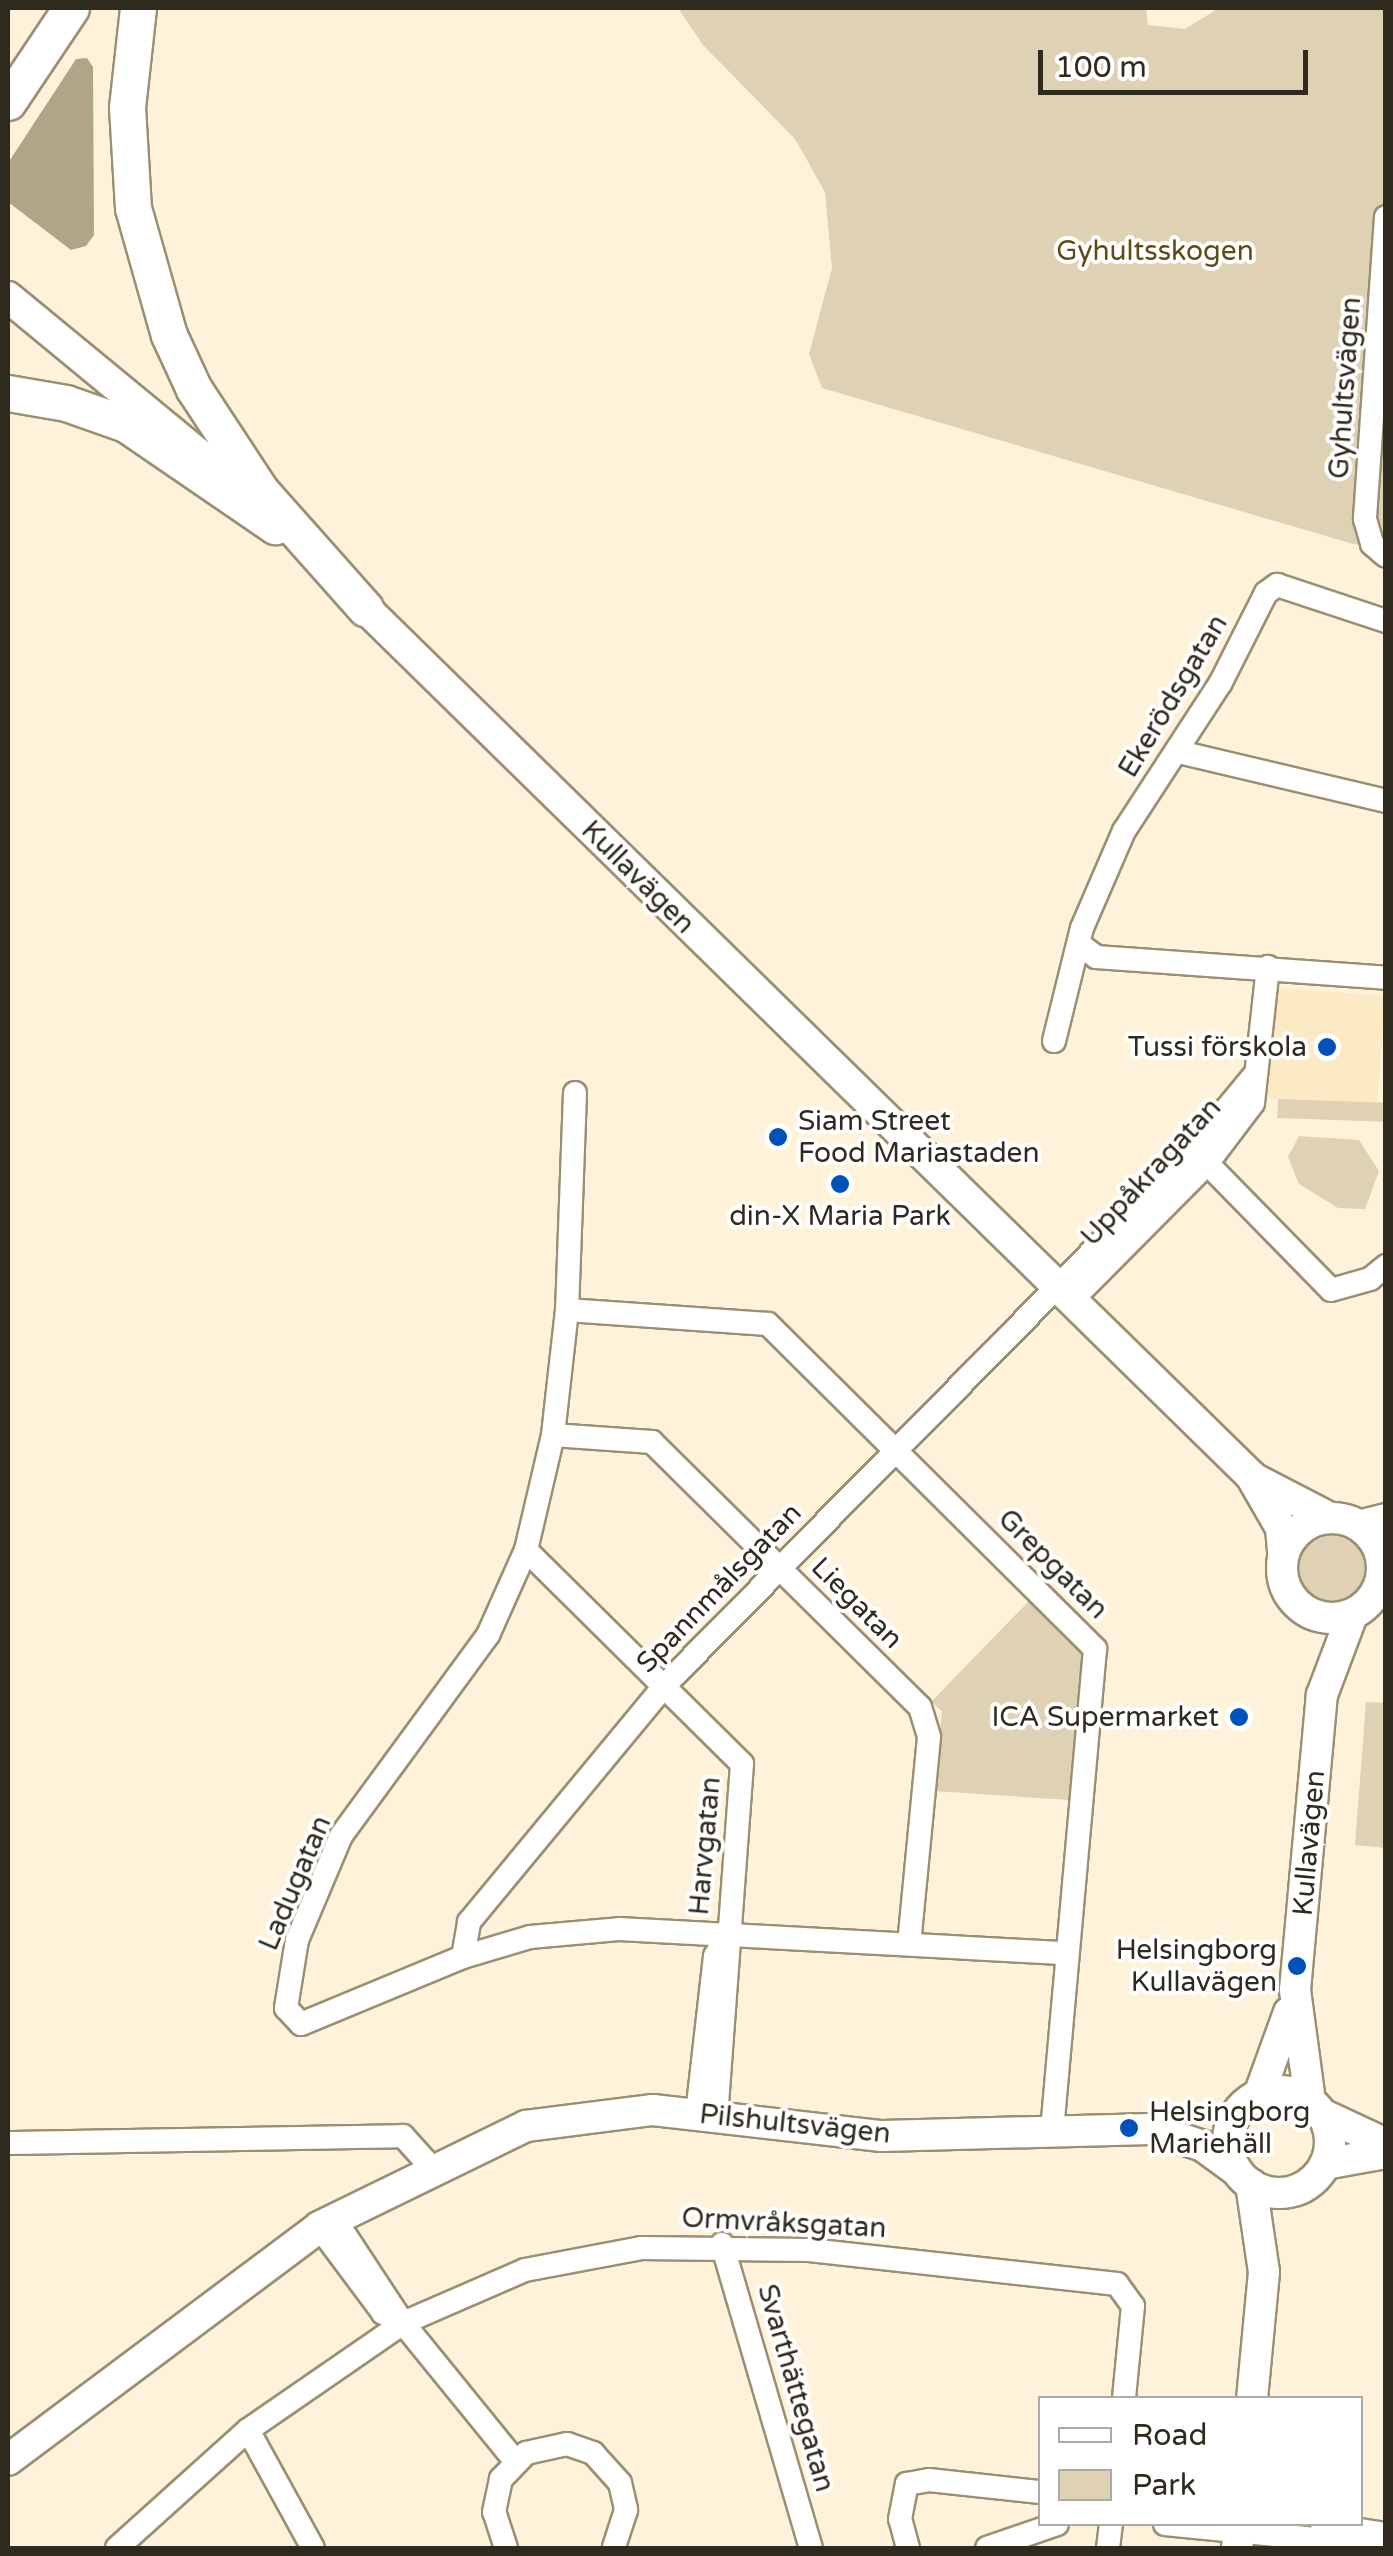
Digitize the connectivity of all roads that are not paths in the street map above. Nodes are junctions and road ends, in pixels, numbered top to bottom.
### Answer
1 (50, 8) edge
2 (71, 8) edge
3 (138, 8) edge
4 (8, 73) edge
5 (8, 102) edge
6 (1386, 217) edge
7 (8, 297) edge
8 (8, 393) edge
9 (297, 540) junction
10 (1386, 556) edge
11 (365, 608) junction
12 (1386, 621) edge
13 (1179, 752) junction
14 (1386, 801) edge
15 (1079, 944) junction
16 (1268, 967) junction
17 (1386, 978) edge
18 (1054, 1041) dead end
19 (575, 1093) dead end
20 (1200, 1157) junction
21 (1386, 1266) edge
22 (1064, 1294) junction
23 (568, 1310) junction
24 (553, 1434) junction
25 (898, 1450) junction
26 (1251, 1476) junction
27 (1386, 1515) edge
28 (1342, 1520) junction
29 (526, 1550) junction
30 (1284, 1552) junction
31 (780, 1568) junction
32 (1384, 1570) edge
33 (1300, 1608) junction
34 (1352, 1615) junction
35 (664, 1686) junction
36 (1322, 1696) junction
37 (726, 1937) junction
38 (909, 1944) junction
39 (1065, 1953) junction
40 (463, 1957) junction
41 (1295, 1990) junction
42 (1252, 2100) junction
43 (1316, 2107) junction
44 (706, 2116) junction
45 (1052, 2129) junction
46 (1168, 2131) junction
47 (8, 2143) edge
48 (1386, 2144) edge
49 (1386, 2153) edge
50 (1325, 2164) junction
51 (431, 2168) junction
52 (1244, 2178) junction
53 (1300, 2188) junction
54 (326, 2223) junction
55 (722, 2244) junction
56 (1264, 2272) junction
57 (403, 2324) junction
58 (1124, 2396) edge
59 (1252, 2396) edge
60 (248, 2430) junction
61 (8, 2460) edge
62 (515, 2461) junction
63 (1038, 2492) edge
64 (1051, 2526) edge
65 (1178, 2526) edge
66 (1335, 2526) edge
67 (1386, 2534) edge
68 (1239, 2535) edge
69 (1386, 2546) edge
70 (117, 2548) edge
71 (313, 2548) edge
72 (506, 2548) edge
73 (614, 2548) edge
74 (811, 2548) edge
75 (908, 2548) edge
76 (987, 2548) edge

1 - 4 main road
2 - 5 main road
3 - 11 main road
6 - 10 street, Gyhultsvägen
7 - 9 street, Kullavägen
8 - 9 main road
9 - 11 street, Kullavägen
11 - 22 street, Kullavägen
12 - 13 street, Ekerödsgatan
13 - 14 street
13 - 15 street, Ekerödsgatan
15 - 16 street
15 - 18 street, Ekerödsgatan
16 - 17 street
16 - 20 street, Uppåkragatan
19 - 23 street, Ladugatan
20 - 21 street
20 - 22 street, Uppåkragatan
22 - 25 street, Spannmålsgatan
22 - 26 street, Kullavägen
23 - 24 street, Ladugatan
23 - 25 street, Grepgatan
24 - 29 street, Ladugatan
24 - 31 street, Liegatan
25 - 31 street, Spannmålsgatan
25 - 39 street, Grepgatan
26 - 28 street, Kullavägen
26 - 30 street, Kullavägen
27 - 28 street
28 - 30 street
28 - 32 street, Kullavägen
29 - 35 street, Harvgatan
29 - 40 street, Ladugatan
30 - 33 street, Kullavägen
31 - 35 street, Spannmålsgatan
31 - 38 street, Liegatan
32 - 34 street, Kullavägen
33 - 34 street
33 - 36 street, Kullavägen
34 - 36 street, Kullavägen
35 - 37 street, Harvgatan
35 - 40 street, Spannmålsgatan
36 - 41 street, Kullavägen
37 - 38 street, Ladugatan
37 - 40 street, Ladugatan
37 - 44 street, Harvgatan
38 - 39 street, Ladugatan
39 - 45 street, Grepgatan
41 - 42 street, Kullavägen
41 - 43 street, Kullavägen
42 - 43 street
42 - 46 street, Pilshultsvägen
42 - 52 street
43 - 48 street
43 - 50 street
44 - 45 street, Pilshultsvägen
44 - 51 street, Pilshultsvägen
45 - 46 street, Pilshultsvägen
46 - 52 street, Pilshultsvägen
47 - 51 street
49 - 50 street
50 - 53 street
51 - 54 street, Pilshultsvägen
52 - 53 street
52 - 56 street
53 - 56 street
54 - 57 street
54 - 61 street, Pilshultsvägen
55 - 57 street, Ormvråksgatan
55 - 58 street, Ormvråksgatan
55 - 74 street, Svarthättegatan
56 - 59 street
57 - 60 street, Ormvråksgatan
57 - 62 street
60 - 70 street, Ormvråksgatan
60 - 71 street
62 - 72 street
62 - 73 street
63 - 75 street
64 - 76 street
65 - 68 street
66 - 67 street
68 - 69 street

